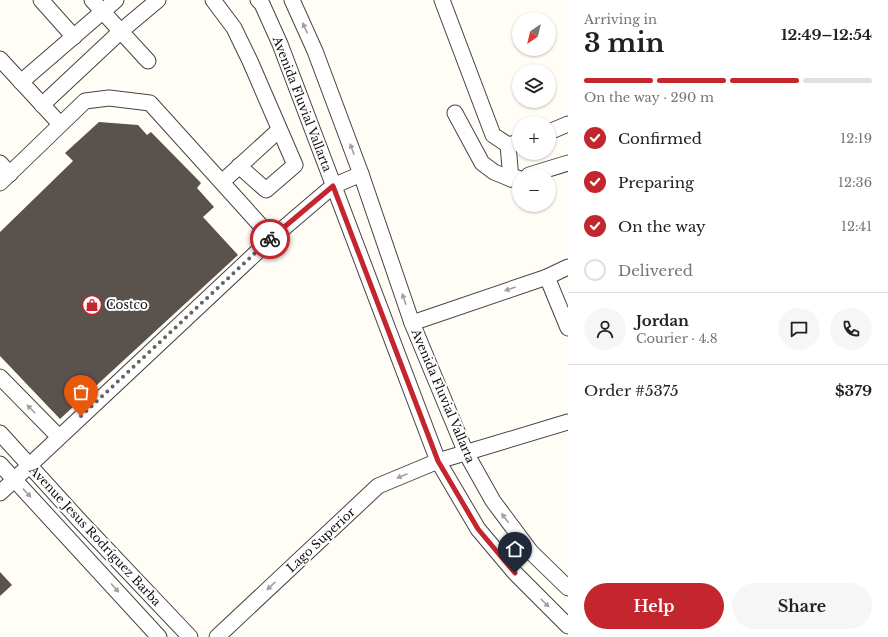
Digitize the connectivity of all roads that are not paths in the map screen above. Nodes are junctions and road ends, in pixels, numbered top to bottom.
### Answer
1 (41, 0) edge
2 (92, 0) edge
3 (116, 0) edge
4 (158, 0) edge
5 (213, 0) edge
6 (258, 0) edge
7 (292, 0) edge
8 (442, 0) edge
9 (103, 12) junction
10 (121, 31) junction
11 (74, 37) junction
12 (0, 59) edge
13 (148, 61) dead end
14 (21, 82) junction
15 (42, 104) junction
16 (455, 113) dead end
17 (60, 124) junction
18 (568, 124) edge
19 (556, 129) edge
20 (279, 130) junction
21 (512, 143) edge
22 (568, 163) edge
23 (239, 166) junction
24 (552, 168) edge
25 (3, 173) edge
26 (361, 174) junction
27 (512, 178) edge
28 (222, 182) junction
29 (333, 186) junction
30 (272, 238) junction
31 (568, 267) edge
32 (547, 277) junction
33 (412, 323) junction
34 (568, 328) edge
35 (0, 377) edge
36 (568, 422) edge
37 (0, 433) edge
38 (58, 436) junction
39 (466, 453) junction
40 (438, 461) junction
41 (0, 464) edge
42 (28, 465) junction
43 (14, 480) junction
44 (0, 493) edge
45 (568, 588) edge
46 (568, 626) edge
47 (159, 637) edge
48 (190, 637) edge
49 (217, 637) edge

1 - 11 street
2 - 9 street
3 - 9 street
4 - 10 street
5 - 20 street
6 - 29 street, Avenida Fluvial Vallarta
26 -> 7 street, Avenida Fluvial Vallarta
8 - 21 street
9 - 10 street
9 - 11 street
10 - 13 street
10 - 15 street
11 - 14 street
12 - 14 street
14 - 15 street
15 - 17 street
16 - 27 street
17 - 25 street
17 - 28 street
18 - 19 street
20 - 23 street
20 - 23 street
22 - 24 street
23 - 28 street
26 - 29 street
33 -> 26 street, Avenida Fluvial Vallarta
28 - 30 street
29 - 30 street
29 - 40 street, Avenida Fluvial Vallarta
30 - 38 street
31 - 32 street
32 -> 33 street
32 - 34 street
33 - 39 street, Avenida Fluvial Vallarta
38 -> 35 street
36 - 39 street, Lago Superior
37 - 42 street, Avenue Jesus Rodríguez Barba
38 - 42 street
39 - 40 street, Lago Superior
45 -> 39 street, Avenida Fluvial Vallarta
40 -> 46 street, Avenida Fluvial Vallarta
40 -> 49 street, Lago Superior
41 - 43 street, Avenue Jesus Rodríguez Barba
42 - 43 street
42 - 48 street, Avenue Jesus Rodríguez Barba
43 - 44 street
43 -> 47 street, Avenue Jesus Rodríguez Barba

